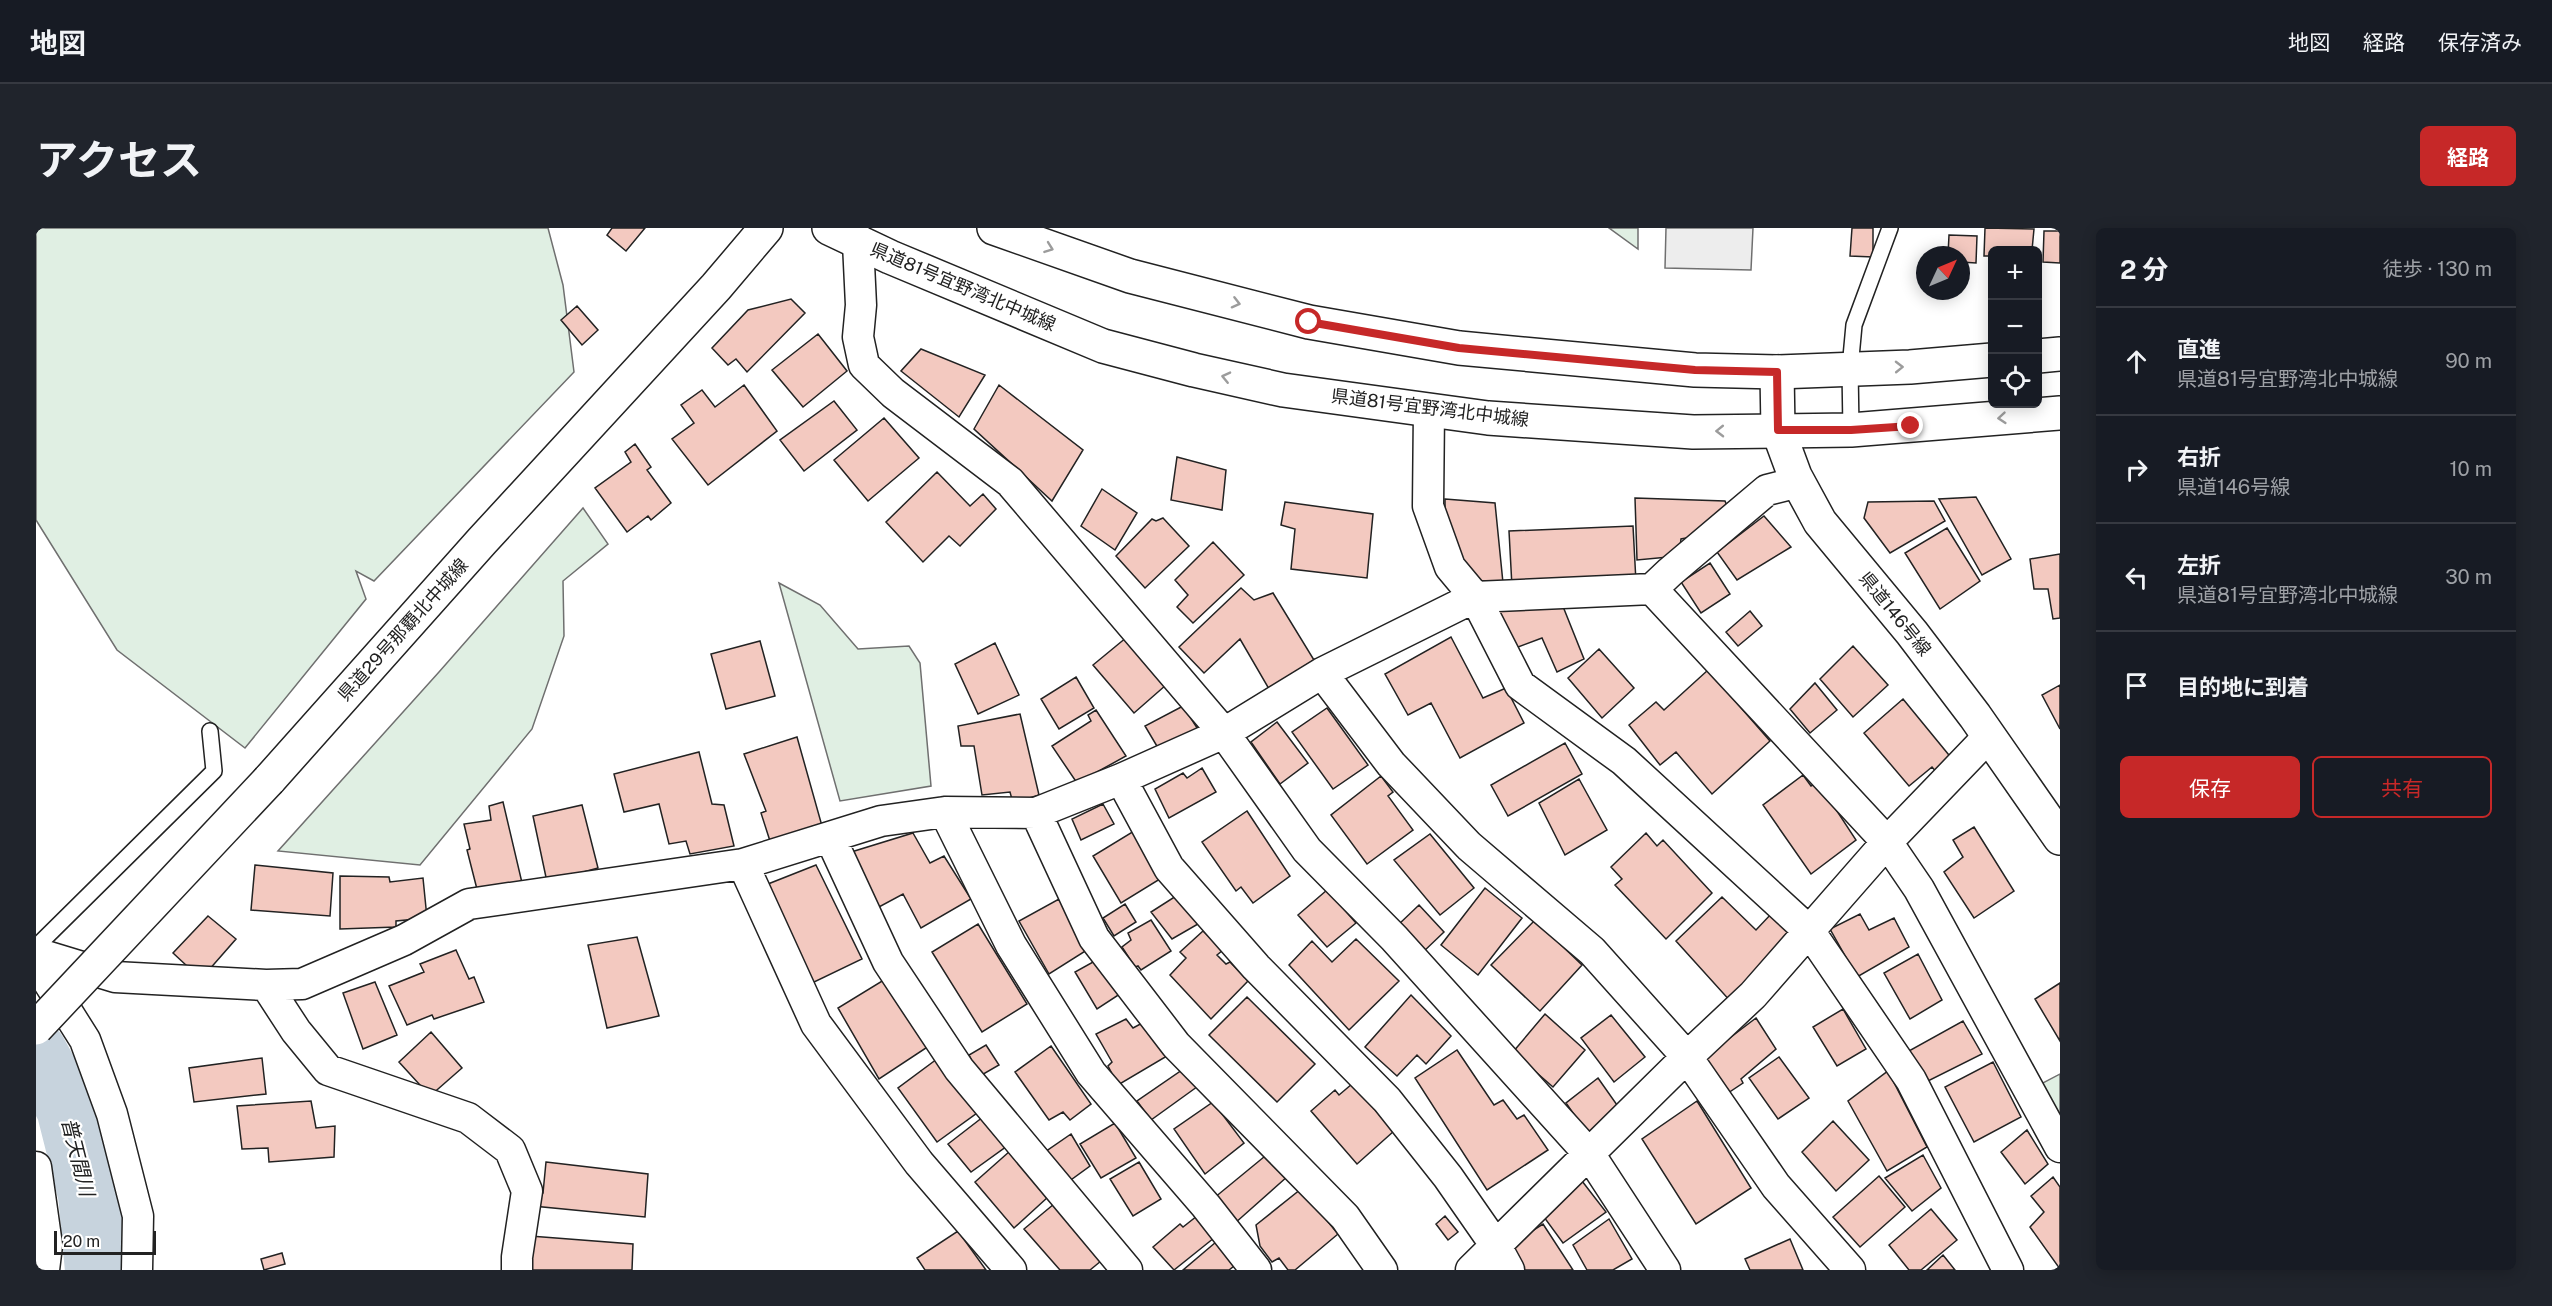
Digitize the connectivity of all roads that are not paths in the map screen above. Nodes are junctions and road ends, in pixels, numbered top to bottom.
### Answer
1 (766, 228) edge
2 (829, 228) edge
3 (994, 228) edge
4 (1890, 228) edge
5 (855, 236) edge
6 (2060, 354) edge
7 (2042, 356) edge
8 (1988, 360) edge
9 (1850, 368) junction
10 (1777, 372) junction
11 (1429, 410) junction
12 (2060, 413) edge
13 (1778, 430) junction
14 (1851, 430) junction
15 (1799, 482) junction
16 (1653, 589) junction
17 (1474, 597) junction
18 (1322, 673) junction
19 (210, 731) dead end
20 (1224, 733) junction
21 (1989, 736) junction
22 (1121, 779) junction
23 (945, 812) junction
24 (1036, 813) junction
25 (830, 837) junction
26 (2060, 838) edge
27 (1887, 842) junction
28 (743, 864) junction
29 (1810, 932) junction
30 (39, 959) edge
31 (266, 985) junction
32 (36, 1028) edge
33 (1688, 1057) junction
34 (2060, 1147) edge
35 (1590, 1155) junction
36 (36, 1167) edge
37 (1502, 1258) edge
38 (44, 1270) edge
39 (137, 1270) edge
40 (518, 1270) edge
41 (1011, 1270) edge
42 (1127, 1270) edge
43 (1256, 1270) edge
44 (1382, 1270) edge
45 (1472, 1270) edge
46 (1665, 1270) edge
47 (1850, 1270) edge
48 (2008, 1270) edge

1 - 32 main road, 県道29号那覇北中城線, bridge
2 - 5 main road, 県道81号宜野湾北中城線
3 -> 10 main road
4 - 9 lane
11 -> 5 main road, 県道81号宜野湾北中城線
5 - 20 street
6 - 7 main road
9 -> 8 main road
9 - 10 main road
9 - 14 lane
10 - 13 main road, 県道146号線
13 -> 11 main road, 県道81号宜野湾北中城線
11 - 17 street
12 -> 14 main road, 県道81号宜野湾北中城線
13 - 14 main road, 県道81号宜野湾北中城線
13 - 15 main road, 県道146号線
15 - 16 street
15 - 21 main road, 県道146号線
16 - 17 street
16 - 27 street
17 - 18 street
17 - 29 street
18 - 20 street
18 - 33 street
19 - 30 lane
20 - 22 street
20 - 35 street
21 - 26 main road, 県道146号線
21 - 27 street
22 - 24 street
22 - 37 street
23 - 24 street
23 - 25 street
23 - 43 street
24 - 44 street
25 - 28 street
25 - 42 street
27 - 29 street
27 - 34 street
28 - 31 street
28 - 41 street
29 - 33 street
29 - 48 street
30 - 31 street
30 - 39 street
31 - 40 street
33 - 35 street
33 - 47 street
35 - 37 street
35 - 46 street
36 - 38 street
37 - 45 street

